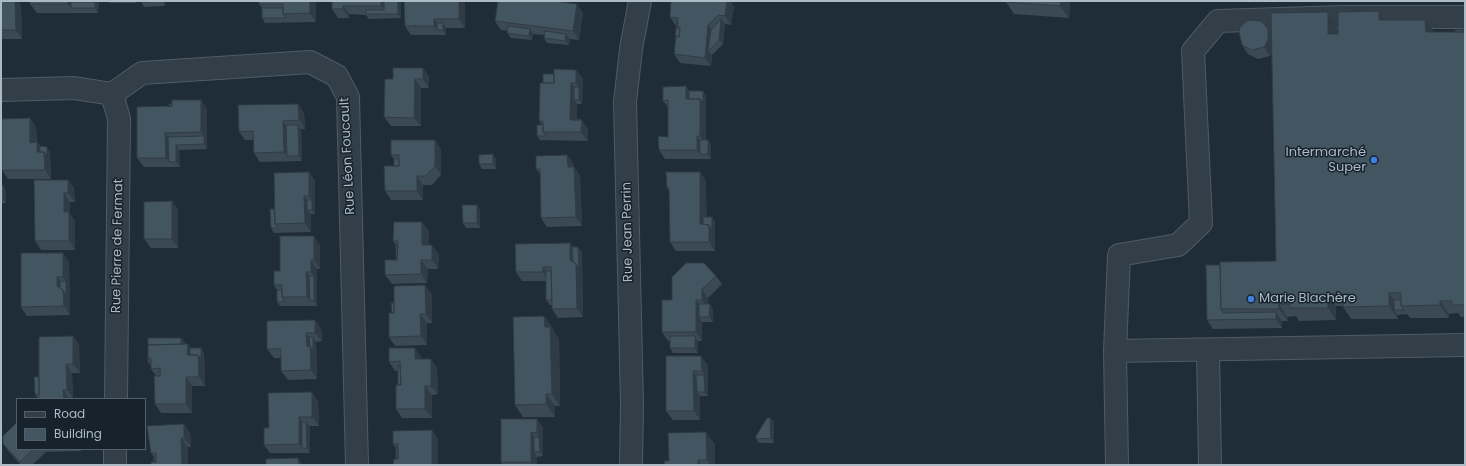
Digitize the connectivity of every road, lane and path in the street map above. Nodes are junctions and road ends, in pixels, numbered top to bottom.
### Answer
1 (640, 1) edge
2 (1465, 17) edge
3 (1, 90) edge
4 (112, 94) junction
5 (1465, 345) edge
6 (1208, 350) junction
7 (1115, 351) junction
8 (116, 398) edge
9 (116, 450) edge
10 (115, 465) edge
11 (357, 465) edge
12 (631, 465) edge
13 (1117, 465) edge
14 (1210, 465) edge

1 - 12 street, Rue Jean Perrin
2 - 7 street
3 - 4 street
4 - 8 street, Rue Pierre de Fermat
4 - 11 street, Rue Léon Foucault
5 - 6 street
6 - 7 street
6 - 14 street
7 - 13 street
9 - 10 street

